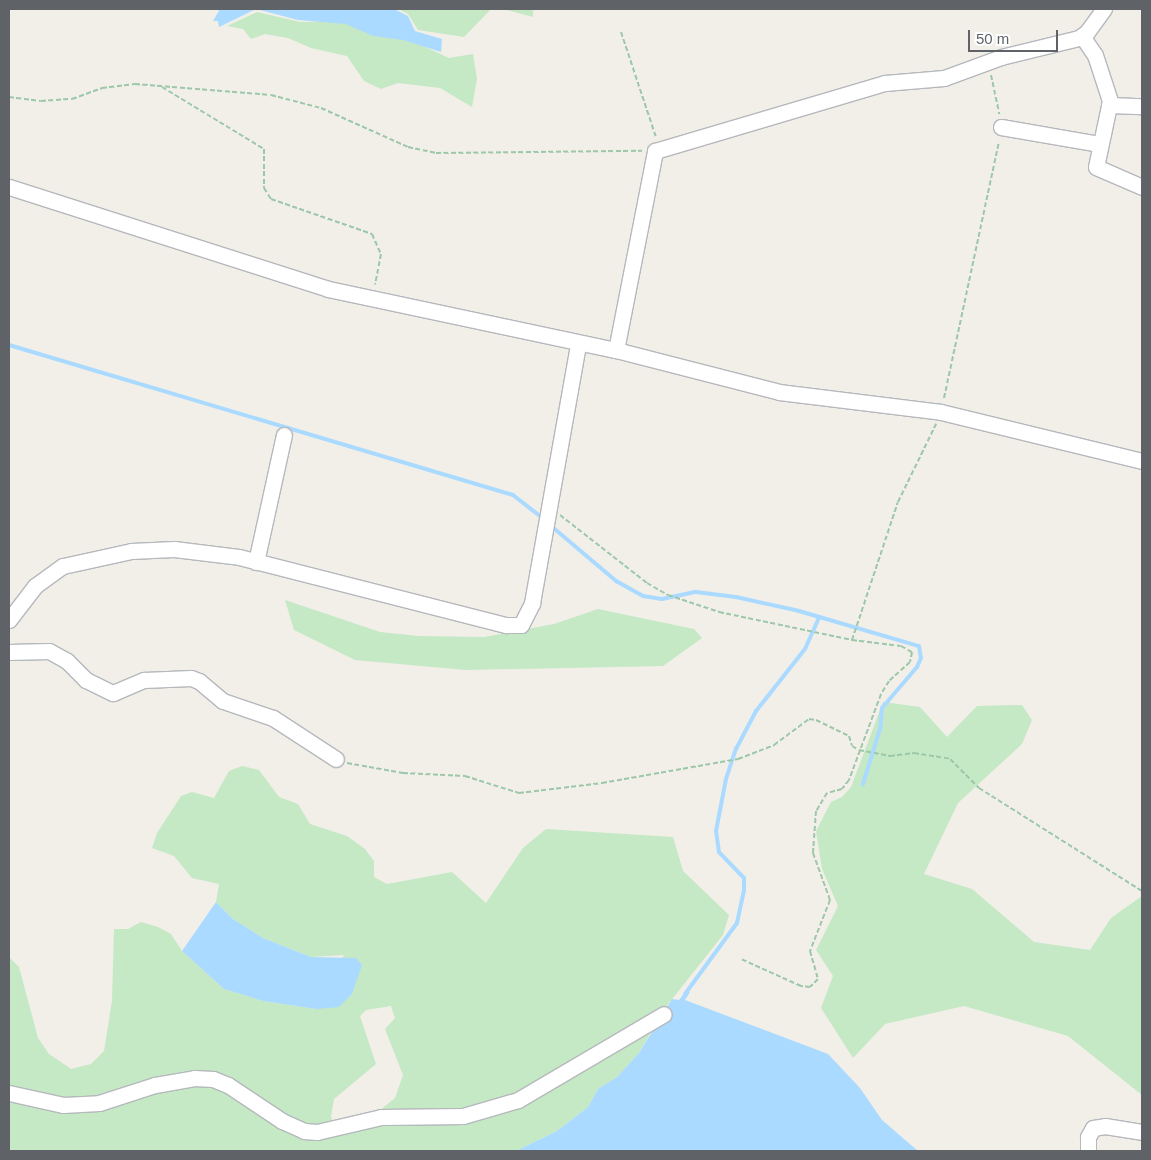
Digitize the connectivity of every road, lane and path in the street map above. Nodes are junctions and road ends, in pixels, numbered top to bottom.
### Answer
1 (1104, 9) edge
2 (621, 32) dead end
3 (1082, 36) junction
4 (988, 63) junction
5 (160, 86) junction
6 (9, 98) edge
7 (1110, 104) junction
8 (1142, 106) edge
9 (1001, 127) junction
10 (1099, 144) junction
11 (656, 151) junction
12 (9, 187) edge
13 (1142, 187) edge
14 (376, 300) junction
15 (578, 344) junction
16 (616, 350) junction
17 (941, 412) junction
18 (284, 435) dead end
19 (1142, 461) edge
20 (548, 505) junction
21 (256, 562) junction
22 (9, 620) edge
23 (852, 640) junction
24 (9, 652) edge
25 (859, 750) junction
26 (336, 759) joint
27 (1142, 891) edge
28 (741, 959) dead end
29 (664, 1014) dead end
30 (9, 1093) edge
31 (1142, 1132) edge
32 (1088, 1151) edge

1 - 3 street
2 - 11 path
3 - 4 street
3 - 7 street
4 - 9 path
4 - 11 street
5 - 6 path
5 - 11 path
5 - 14 path
7 - 8 street
7 - 10 street
9 - 10 street
9 - 17 path
10 - 13 street
11 - 16 street
12 - 14 street
14 - 15 street
15 - 16 street
15 - 20 street
16 - 17 street
17 - 19 street
17 - 23 path
18 - 21 street
20 - 21 street
20 - 23 path
21 - 22 street
23 - 25 path
24 - 26 street
25 - 26 path
25 - 27 path
25 - 28 path
29 - 30 street
31 - 32 street

